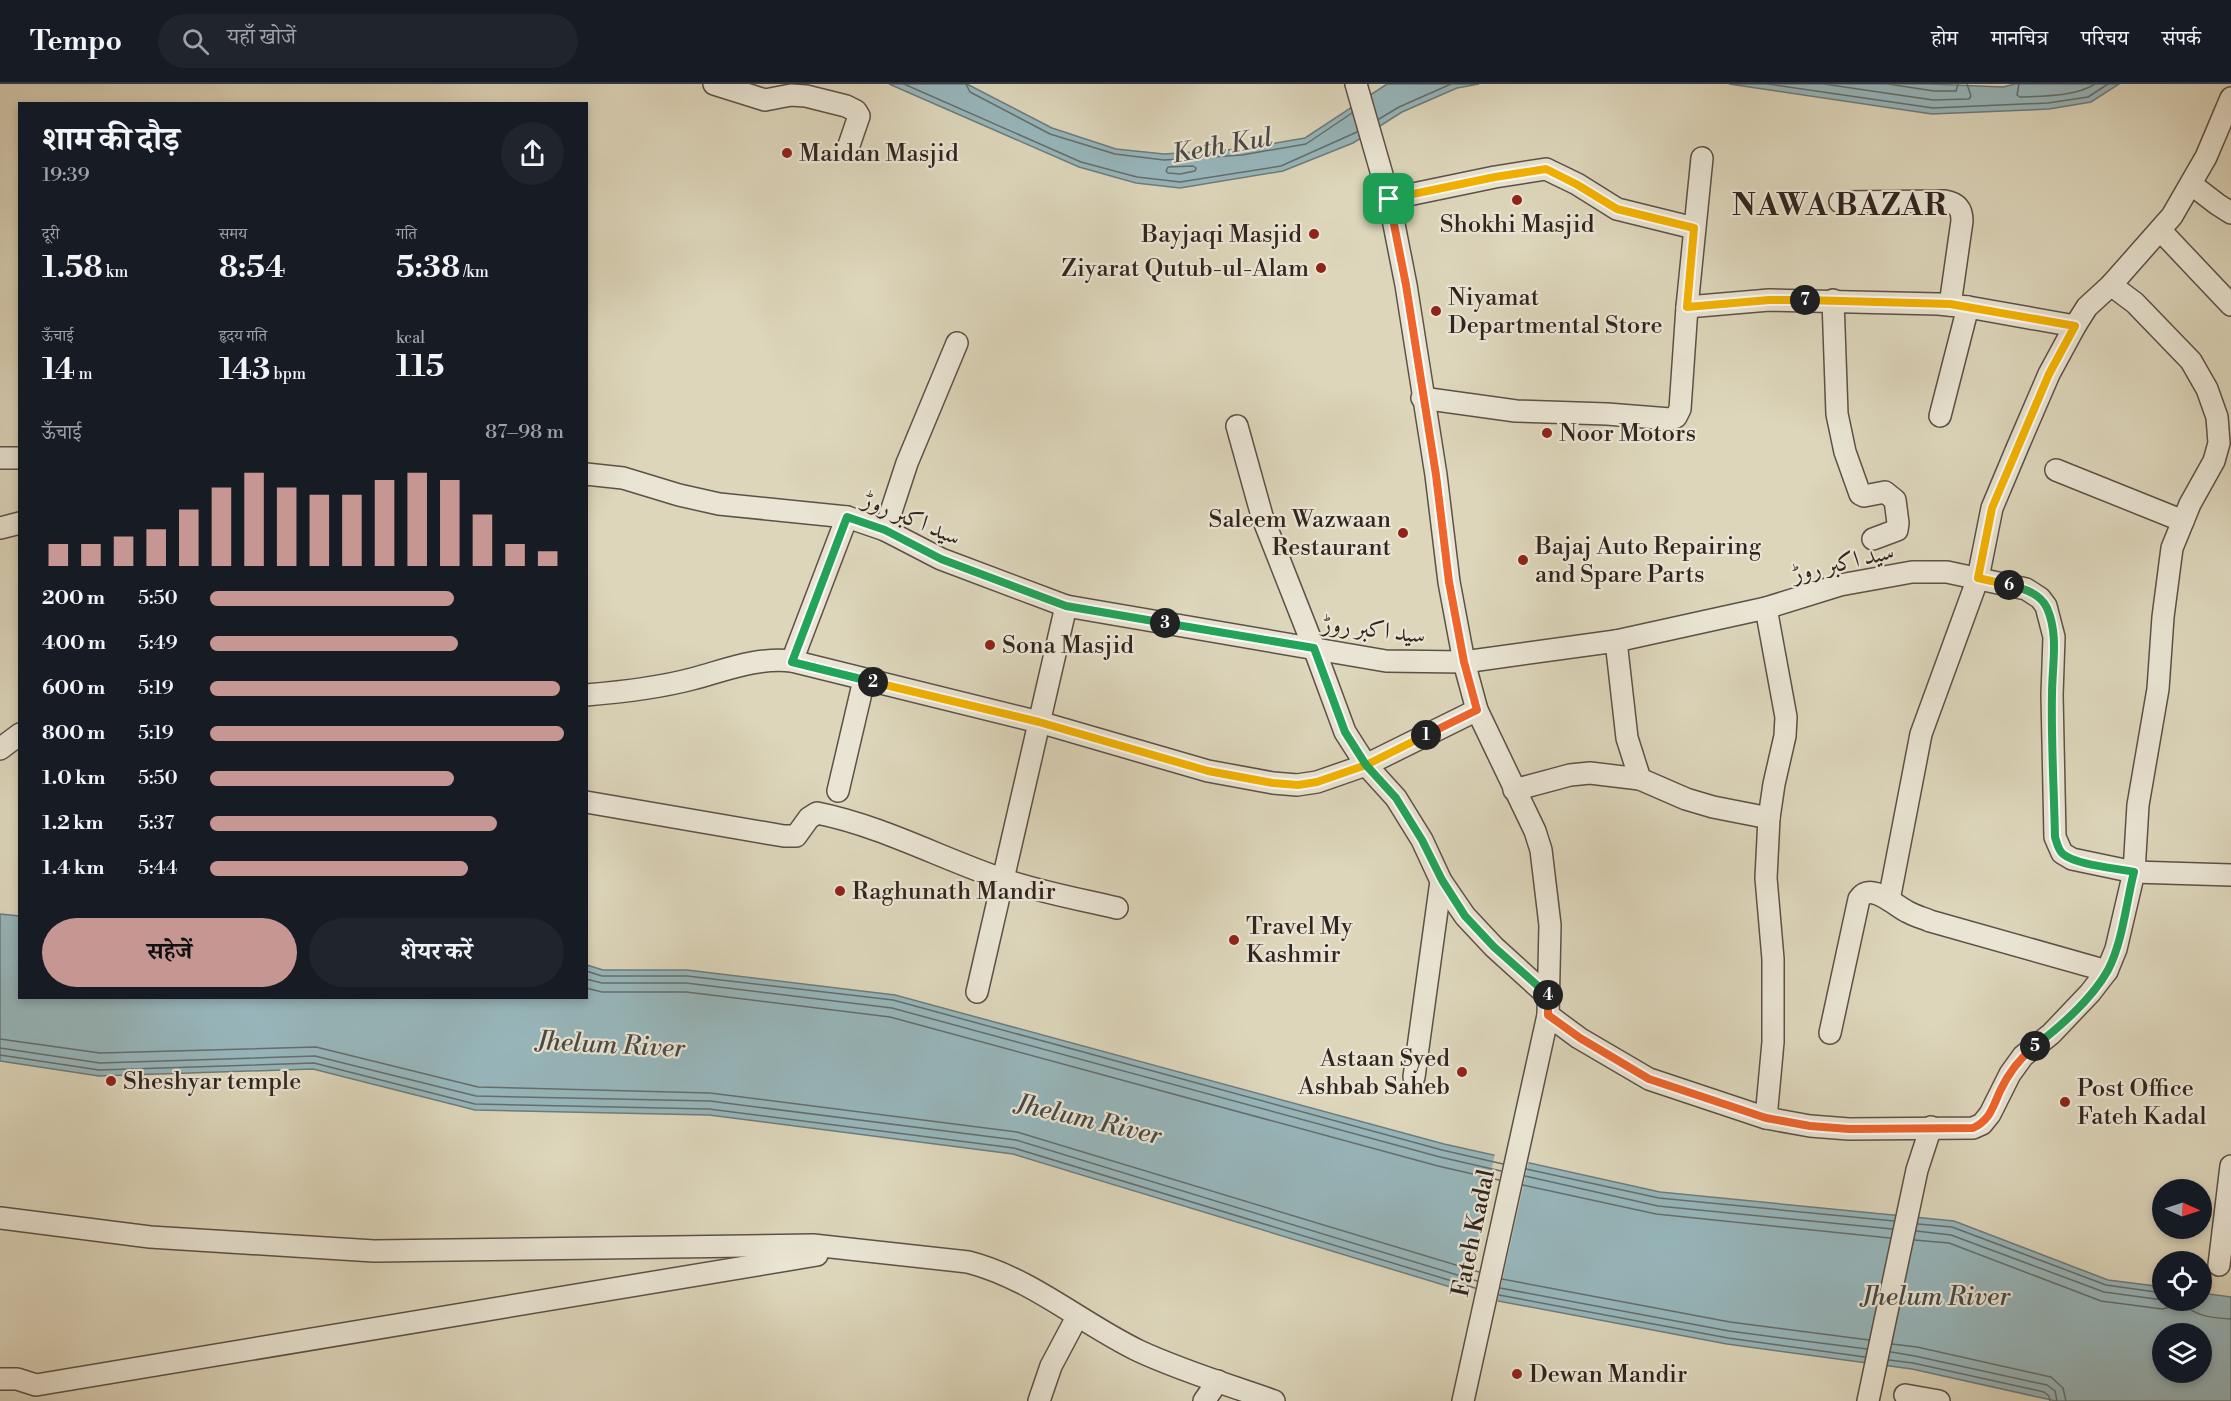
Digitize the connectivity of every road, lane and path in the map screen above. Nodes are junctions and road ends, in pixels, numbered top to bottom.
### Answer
1 (714, 84) edge
2 (1356, 84) edge
3 (2231, 98) edge
4 (847, 152) dead end
5 (1702, 158) dead end
6 (2191, 184) junction
7 (1389, 199) junction
8 (1840, 202) dead end
9 (2231, 213) edge
10 (1694, 228) junction
11 (2160, 230) junction
12 (2111, 285) junction
13 (1833, 300) junction
14 (2231, 305) edge
15 (1959, 306) junction
16 (1687, 307) junction
17 (2075, 326) junction
18 (957, 343) dead end
19 (1422, 398) junction
20 (1940, 416) dead end
21 (1237, 426) dead end
22 (0, 458) edge
23 (18, 458) edge
24 (2056, 470) dead end
25 (588, 474) edge
26 (847, 517) junction
27 (2183, 521) junction
28 (18, 524) edge
29 (0, 528) edge
30 (885, 530) junction
31 (1873, 539) dead end
32 (1978, 578) junction
33 (1066, 606) junction
34 (1766, 608) junction
35 (1616, 641) junction
36 (1314, 648) junction
37 (792, 662) junction
38 (1464, 662) junction
39 (864, 680) junction
40 (588, 695) edge
41 (1477, 710) junction
42 (1039, 722) junction
43 (18, 735) edge
44 (0, 748) edge
45 (1366, 765) junction
46 (1640, 779) junction
47 (1514, 790) junction
48 (838, 791) dead end
49 (588, 802) edge
50 (1770, 818) junction
51 (2134, 872) junction
52 (2231, 875) edge
53 (1003, 880) junction
54 (1442, 880) junction
55 (1889, 900) junction
56 (1117, 908) dead end
57 (2107, 970) junction
58 (977, 992) dead end
59 (1548, 1005) junction
60 (1830, 1033) dead end
61 (1414, 1077) dead end
62 (1766, 1118) junction
63 (1931, 1127) junction
64 (2231, 1167) edge
65 (0, 1218) edge
66 (853, 1250) junction
67 (2218, 1265) dead end
68 (1077, 1317) junction
69 (0, 1379) edge
70 (1218, 1381) junction
71 (1905, 1395) dead end
72 (1039, 1401) edge
73 (1204, 1401) edge
74 (1274, 1401) edge
75 (1463, 1401) edge
76 (1868, 1401) edge
77 (1939, 1401) edge

1 - 4 street
2 - 7 street, Fateh Kadal
3 - 6 street
5 - 10 street
6 - 9 street
6 - 11 street
7 - 10 street
7 - 19 street, Fateh Kadal
8 - 15 street
10 - 16 street
11 - 12 street
11 - 14 street
12 - 17 street
12 - 27 street
13 - 15 street
13 - 16 street
13 - 31 street
15 - 17 street
15 - 20 street
16 - 19 street
17 - 32 street
18 - 30 street
19 - 38 street, Fateh Kadal
21 - 36 street
22 - 23 street
24 - 27 street
25 - 26 street, سید اکبر روڑ
26 - 30 street, سید اکبر روڑ
26 - 37 street
27 - 51 street
28 - 29 street
30 - 33 street, سید اکبر روڑ
32 - 34 street, سید اکبر روڑ
32 - 51 street, سید اکبر روڑ
32 - 55 street
33 - 36 street, سید اکبر روڑ
33 - 42 street
34 - 35 street, سید اکبر روڑ
34 - 50 street
35 - 38 street, سید اکبر روڑ
35 - 46 street
36 - 38 street, سید اکبر روڑ
36 - 45 street
37 - 39 street
37 - 40 street
38 - 41 street, Fateh Kadal
39 - 42 street
39 - 48 street
41 - 45 street
41 - 47 street, Fateh Kadal
42 - 45 street
42 - 53 street
43 - 44 street
45 - 54 street
46 - 47 street
46 - 50 street
47 - 59 street, Fateh Kadal
49 - 53 street
50 - 62 street
51 - 52 street
51 - 57 street
53 - 56 street
53 - 58 street
54 - 59 street
54 - 61 street
55 - 57 street
55 - 60 street
57 - 63 street
59 - 62 street
59 - 75 street, Fateh Kadal
62 - 63 street
63 - 76 street
64 - 67 street
65 - 66 street
66 - 68 street
66 - 69 street
68 - 70 street
68 - 72 street
70 - 73 street
70 - 74 street
71 - 77 street

